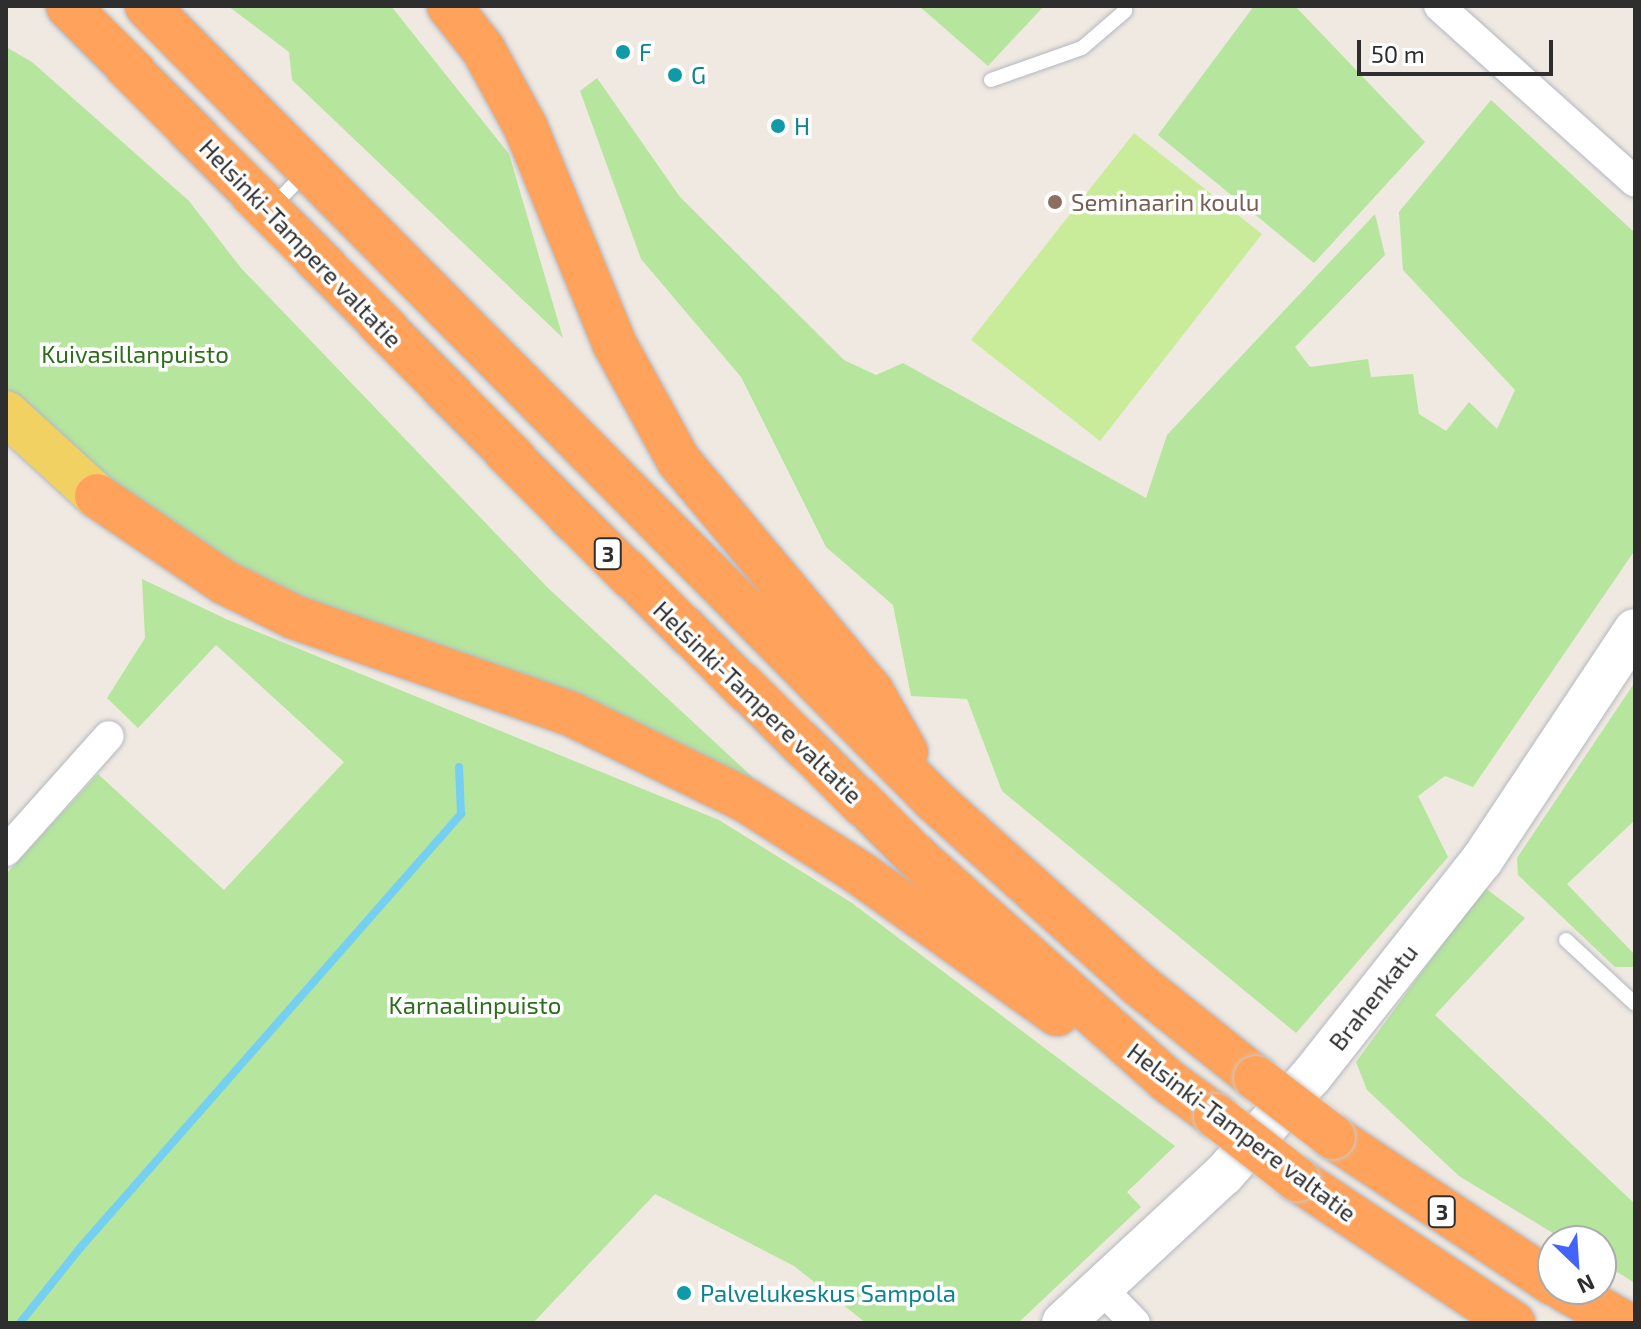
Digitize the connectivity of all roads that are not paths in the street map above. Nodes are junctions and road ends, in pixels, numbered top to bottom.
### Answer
1 (68, 6) edge
2 (147, 6) edge
3 (449, 6) edge
4 (1439, 6) edge
5 (1125, 11) dead end
6 (991, 80) dead end
7 (309, 170) junction
8 (1635, 182) edge
9 (268, 210) junction
10 (6, 413) edge
11 (97, 496) joint
12 (1635, 630) edge
13 (109, 736) dead end
14 (933, 799) junction
15 (6, 851) edge
16 (1566, 940) dead end
17 (1635, 1004) edge
18 (1168, 1081) junction
19 (1537, 1272) edge
20 (1100, 1287) junction
21 (1592, 1305) edge
22 (1063, 1323) edge
23 (1135, 1323) edge
24 (1513, 1323) edge
25 (1624, 1323) edge

1 - 9 highway, Helsinki-Tampere valtatie / 3
2 - 7 highway, 3
3 - 14 highway
4 - 8 street
5 - 6 lane
7 - 9 lane
7 - 14 highway, 3
9 - 18 highway, Helsinki-Tampere valtatie / 3
10 - 11 main road
11 - 18 highway
12 - 20 main road, Brahenkatu
13 - 15 street
14 - 19 highway, 3, bridge
16 - 17 lane
18 - 24 highway, Helsinki-Tampere valtatie / 3, bridge
20 - 22 main road, Brahenkatu
20 - 23 street
21 - 25 highway

